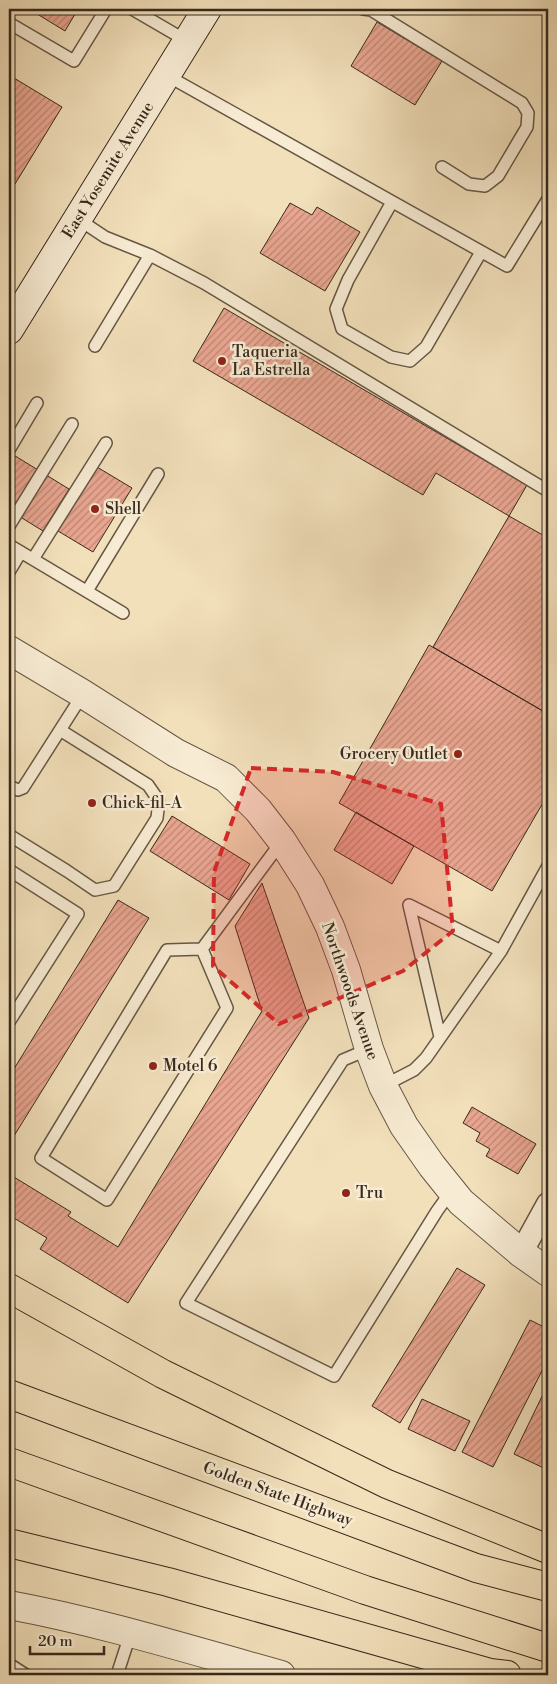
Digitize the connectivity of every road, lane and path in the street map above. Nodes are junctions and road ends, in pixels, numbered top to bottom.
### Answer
1 (106, 9) edge
2 (132, 9) edge
3 (207, 9) edge
4 (363, 9) edge
5 (9, 23) edge
6 (187, 41) junction
7 (166, 75) junction
8 (442, 167) dead end
9 (548, 199) edge
10 (392, 202) junction
11 (78, 219) junction
12 (481, 252) junction
13 (150, 255) junction
14 (12, 318) edge
15 (94, 346) dead end
16 (37, 403) dead end
17 (72, 424) dead end
18 (106, 443) dead end
19 (9, 450) edge
20 (158, 474) dead end
21 (548, 491) edge
22 (9, 526) edge
23 (9, 545) edge
24 (21, 552) junction
25 (33, 559) junction
26 (9, 572) edge
27 (87, 592) junction
28 (123, 613) dead end
29 (9, 650) edge
30 (83, 694) junction
31 (60, 730) junction
32 (9, 786) edge
33 (9, 834) edge
34 (282, 841) junction
35 (548, 866) edge
36 (9, 870) edge
37 (202, 949) junction
38 (501, 951) junction
39 (9, 1022) edge
40 (440, 1037) junction
41 (369, 1049) junction
42 (383, 1086) junction
43 (452, 1190) junction
44 (548, 1204) edge
45 (521, 1253) junction
46 (548, 1272) edge
47 (9, 1288) edge
48 (9, 1394) edge
49 (9, 1462) edge
50 (9, 1543) edge
51 (548, 1549) edge
52 (548, 1587) edge
53 (9, 1605) edge
54 (131, 1632) junction
55 (548, 1648) edge
56 (9, 1664) edge
57 (271, 1674) edge
58 (26, 1675) edge
59 (118, 1675) edge
60 (507, 1675) edge

1 - 5 lane
2 - 6 lane
3 - 6 street, East Yosemite Avenue
4 - 8 lane
6 - 7 street, East Yosemite Avenue
7 - 10 lane
7 - 11 street, East Yosemite Avenue
9 - 12 lane
10 - 12 lane
10 - 12 lane
11 - 13 lane
11 - 14 street, East Yosemite Avenue
13 - 15 lane
13 - 21 lane
16 - 19 lane
17 - 22 lane
18 - 25 lane
20 - 27 lane
23 - 24 lane
24 - 25 lane
24 - 26 lane
25 - 27 lane
27 - 28 lane
29 - 30 street, Northwoods Avenue
30 - 31 lane
30 - 34 street, Northwoods Avenue
31 - 32 lane
31 - 33 lane
34 - 37 lane
34 - 41 street, Northwoods Avenue
35 - 38 lane
36 - 39 lane
37 - 37 lane
38 - 40 lane
38 - 40 lane
40 - 42 lane
41 - 42 street, Northwoods Avenue
41 - 43 lane
42 - 43 street, Northwoods Avenue
43 - 45 street, Northwoods Avenue
44 - 45 street
45 - 46 street, Northwoods Avenue
47 - 51 highway
48 - 52 highway, Golden State Highway
49 - 55 highway
50 - 60 highway
53 - 54 street
54 - 57 street
54 - 59 lane
56 - 58 lane

